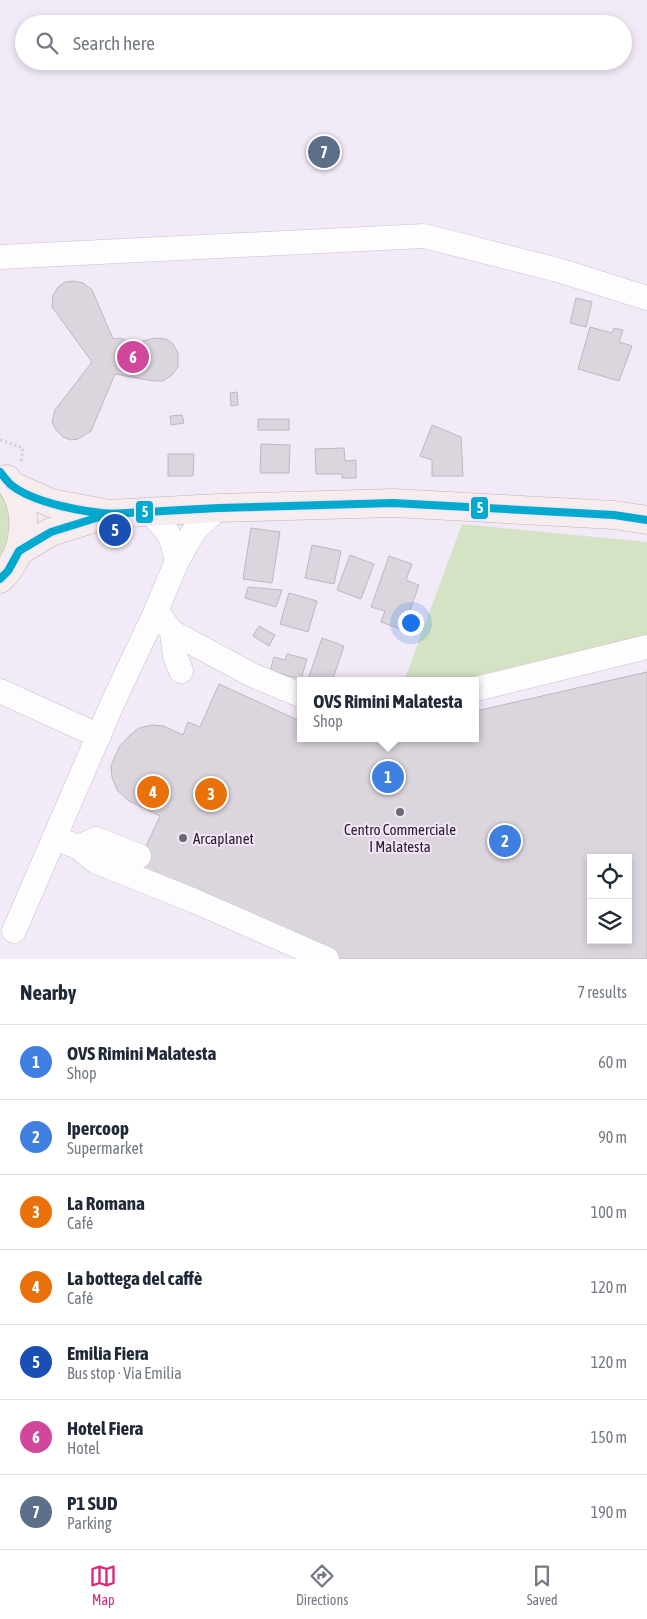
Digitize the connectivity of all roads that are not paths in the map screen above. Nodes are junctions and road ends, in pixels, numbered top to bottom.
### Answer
1 (0, 257) edge
2 (647, 298) edge
3 (11, 476) edge
4 (218, 508) junction
5 (149, 512) junction
6 (109, 514) junction
7 (647, 520) edge
8 (19, 551) junction
9 (177, 561) junction
10 (0, 579) edge
11 (156, 611) junction
12 (172, 632) junction
13 (647, 647) edge
14 (181, 671) dead end
15 (479, 688) edge
16 (0, 691) edge
17 (297, 694) edge
18 (99, 736) junction
19 (55, 838) junction
20 (78, 847) junction
21 (139, 856) dead end
22 (14, 931) dead end
23 (327, 959) edge

1 - 2 lane
3 - 6 main road
3 - 8 main road
4 - 5 main road
4 - 7 main road
4 - 9 lane
5 - 6 main road
5 - 9 lane
6 - 8 main road
8 - 10 main road
9 - 11 lane
11 - 12 lane
11 - 18 lane
12 - 14 lane
12 - 17 lane
13 - 15 lane
16 - 18 lane
18 - 19 lane
19 - 20 lane
19 - 22 lane
20 - 21 lane
20 - 23 lane

